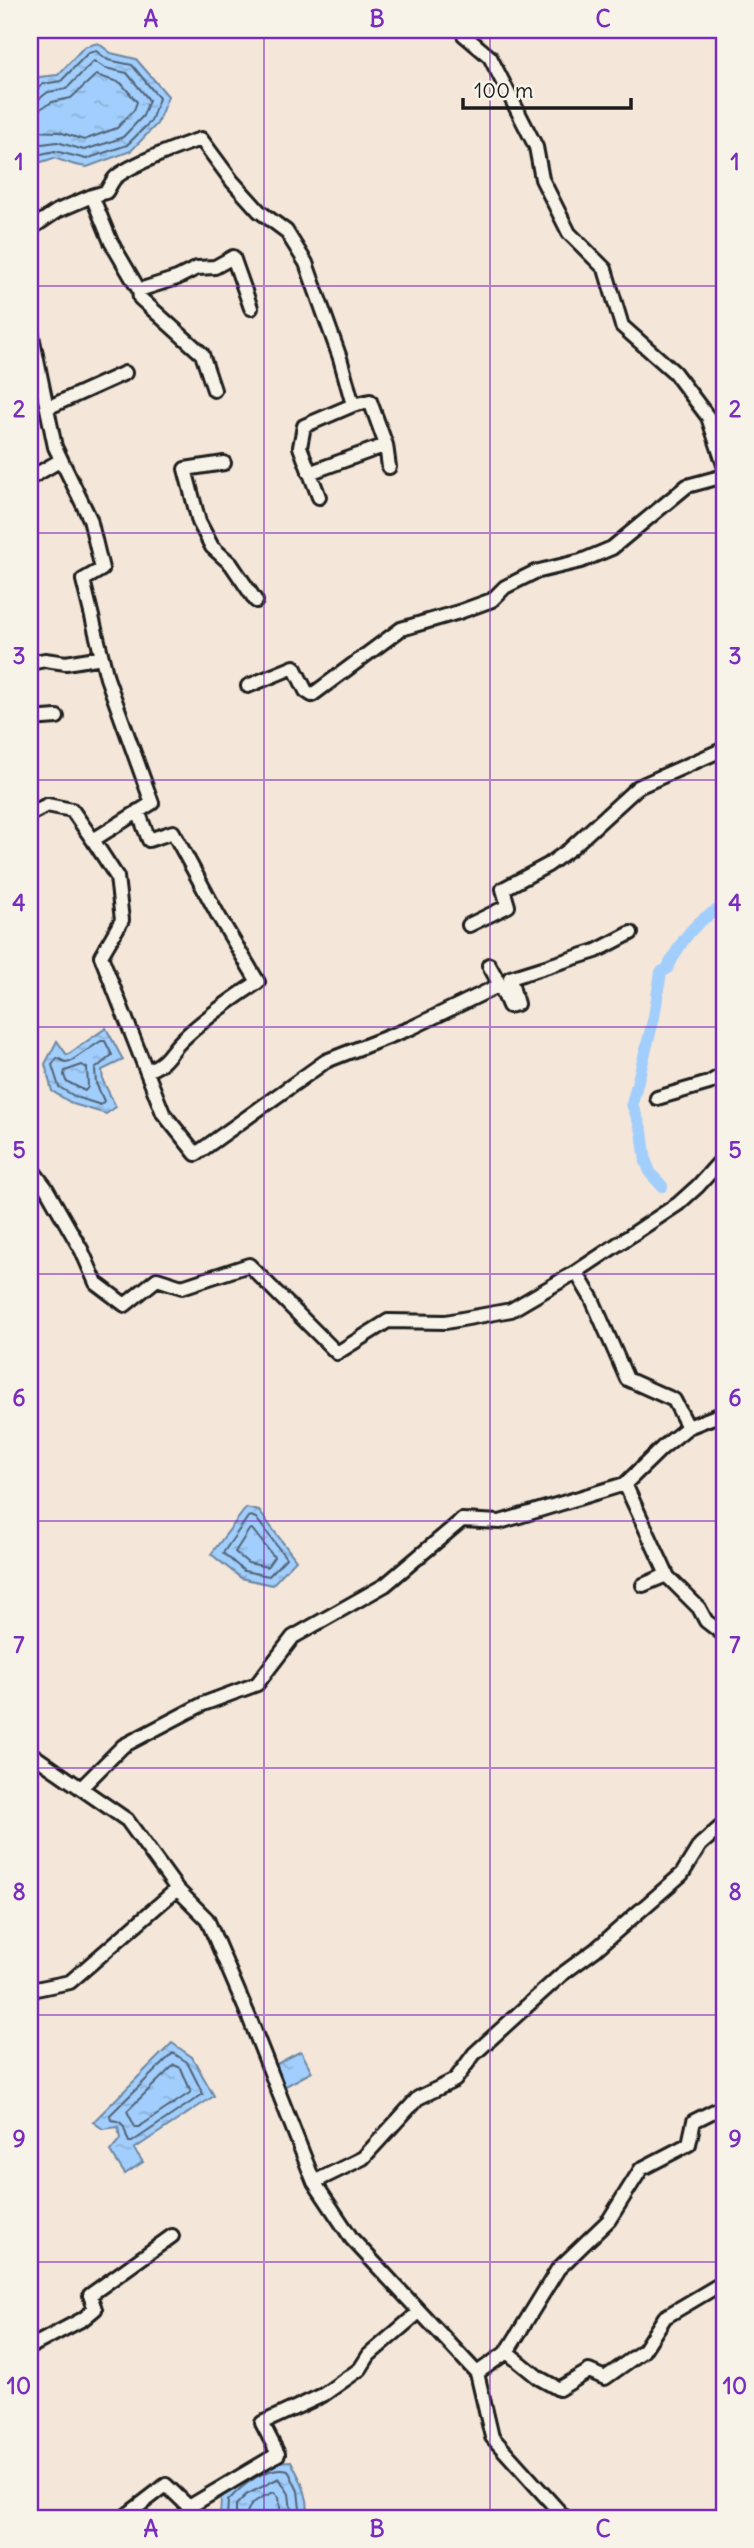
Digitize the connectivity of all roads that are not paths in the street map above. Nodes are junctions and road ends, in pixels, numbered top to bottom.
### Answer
1 (463, 30) edge
2 (92, 195) junction
3 (30, 229) edge
4 (139, 290) junction
5 (251, 308) dead end
6 (30, 326) edge
7 (124, 373) dead end
8 (214, 390) dead end
9 (354, 405) junction
10 (47, 408) junction
11 (386, 445) junction
12 (61, 460) junction
13 (224, 463) dead end
14 (724, 465) edge
15 (389, 467) dead end
16 (309, 474) junction
17 (724, 476) edge
18 (30, 478) edge
19 (319, 497) dead end
20 (256, 601) dead end
21 (102, 657) junction
22 (30, 663) edge
23 (248, 685) dead end
24 (57, 717) dead end
25 (30, 719) edge
26 (724, 749) edge
27 (138, 811) junction
28 (30, 814) edge
29 (93, 840) junction
30 (469, 925) dead end
31 (631, 933) dead end
32 (489, 965) dead end
33 (500, 985) junction
34 (147, 1071) junction
35 (724, 1074) edge
36 (657, 1098) dead end
37 (724, 1157) edge
38 (30, 1167) edge
39 (576, 1272) junction
40 (724, 1413) edge
41 (688, 1427) junction
42 (625, 1484) junction
43 (668, 1577) junction
44 (643, 1586) dead end
45 (724, 1635) edge
46 (30, 1752) edge
47 (80, 1788) junction
48 (724, 1824) edge
49 (177, 1889) junction
50 (30, 1994) edge
51 (724, 2106) edge
52 (314, 2182) junction
53 (172, 2236) dead end
54 (724, 2282) edge
55 (418, 2313) junction
56 (30, 2347) edge
57 (507, 2352) junction
58 (477, 2373) junction
59 (123, 2518) edge
60 (565, 2518) edge

1 - 14 street
2 - 3 street
2 - 4 street
2 - 9 street
4 - 5 street
4 - 8 street
6 - 10 street
7 - 10 street
9 - 11 street
9 - 16 street
10 - 12 street
11 - 15 street
11 - 16 street
12 - 18 street
12 - 21 street
13 - 20 street
16 - 19 street
17 - 23 street
21 - 22 street
21 - 27 street
24 - 25 street
26 - 30 street
27 - 29 street
27 - 34 street
28 - 29 street
29 - 34 street
31 - 33 street
32 - 33 street
33 - 34 street
35 - 36 street
37 - 39 street
38 - 39 street
39 - 41 street
40 - 41 street
41 - 42 street
42 - 43 street
42 - 47 street
43 - 44 street
43 - 45 street
46 - 47 street
47 - 49 street
48 - 52 street
49 - 50 street
49 - 52 street
51 - 57 street
52 - 55 street
53 - 56 street
54 - 57 street
55 - 58 street
55 - 59 street
57 - 58 street
58 - 60 street

